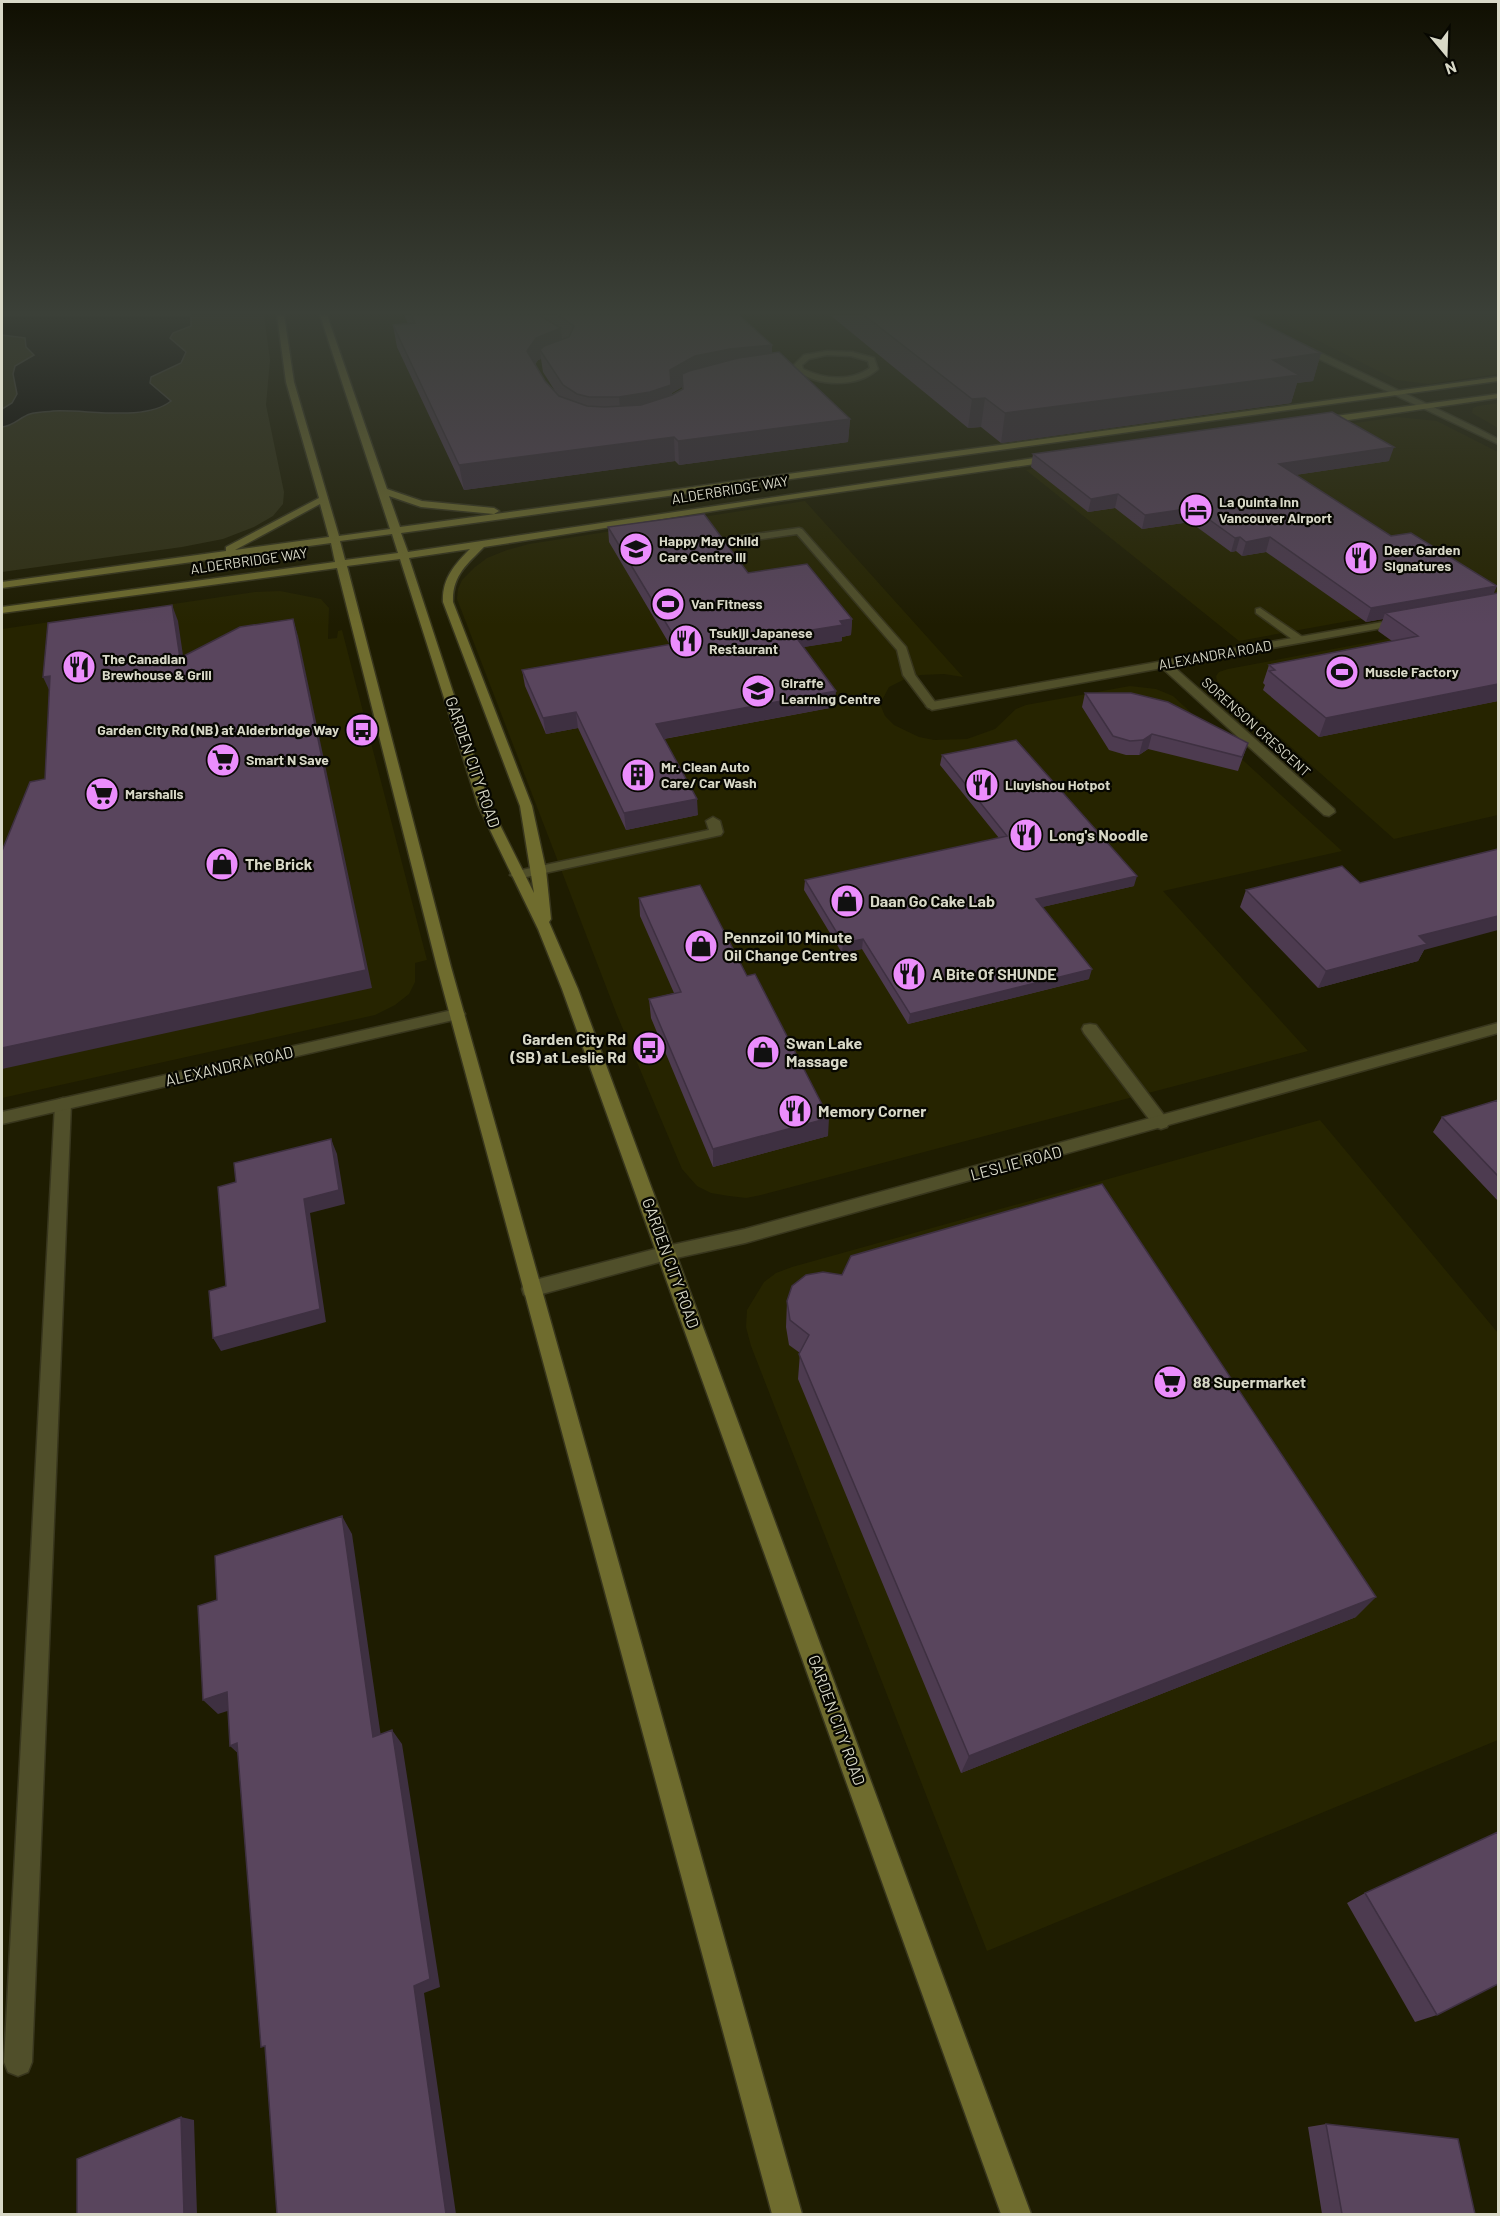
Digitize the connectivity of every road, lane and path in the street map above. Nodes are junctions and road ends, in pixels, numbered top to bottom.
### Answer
1 (300, 418) edge
2 (358, 418) edge
3 (1204, 418) edge
4 (1339, 418) edge
5 (1451, 418) edge
6 (1313, 422) edge
7 (1498, 442) edge
8 (1061, 458) edge
9 (383, 491) junction
10 (323, 499) junction
11 (531, 514) junction
12 (396, 532) junction
13 (334, 540) junction
14 (727, 541) edge
15 (481, 545) junction
16 (217, 555) junction
17 (404, 555) junction
18 (340, 564) junction
19 (2, 585) edge
20 (2, 610) edge
21 (1260, 611) dead end
22 (1413, 619) edge
23 (1300, 640) junction
24 (1164, 664) junction
25 (1329, 812) dead end
26 (713, 821) dead end
27 (539, 870) junction
28 (517, 875) junction
29 (545, 929) junction
30 (457, 1014) junction
31 (1498, 1028) edge
32 (1090, 1029) dead end
33 (63, 1104) junction
34 (2, 1118) edge
35 (1161, 1123) junction
36 (667, 1252) junction
37 (531, 1289) junction
38 (18, 2062) dead end
39 (787, 2214) edge
40 (1016, 2214) edge

1 - 10 main road
2 - 9 main road, GARDEN CITY ROAD
3 - 11 main road, ALDERBRIDGE WAY
4 - 6 main road
5 - 7 street
8 - 15 main road, ALDERBRIDGE WAY
9 - 11 main road
9 - 12 main road, GARDEN CITY ROAD
10 - 13 main road
10 - 16 main road
11 - 12 main road, ALDERBRIDGE WAY
12 - 13 main road, ALDERBRIDGE WAY
12 - 17 main road, GARDEN CITY ROAD
13 - 16 main road, ALDERBRIDGE WAY
13 - 18 main road
14 - 24 street, ALEXANDRA ROAD
15 - 17 main road, ALDERBRIDGE WAY
15 - 27 main road
16 - 19 main road, ALDERBRIDGE WAY
17 - 18 main road, ALDERBRIDGE WAY
17 - 28 main road, GARDEN CITY ROAD
18 - 20 main road, ALDERBRIDGE WAY
18 - 30 main road
21 - 23 street
22 - 23 street, ALEXANDRA ROAD
23 - 24 street, ALEXANDRA ROAD
24 - 25 street, SORENSON CRESCENT
26 - 27 street
27 - 28 street
27 - 29 main road
28 - 29 main road, GARDEN CITY ROAD
29 - 36 main road, GARDEN CITY ROAD
30 - 33 street, ALEXANDRA ROAD
30 - 37 main road
31 - 35 street, LESLIE ROAD
32 - 35 street
33 - 34 street, ALEXANDRA ROAD
33 - 38 street
35 - 36 street, LESLIE ROAD
36 - 37 street, LESLIE ROAD
36 - 40 main road, GARDEN CITY ROAD
37 - 39 main road

